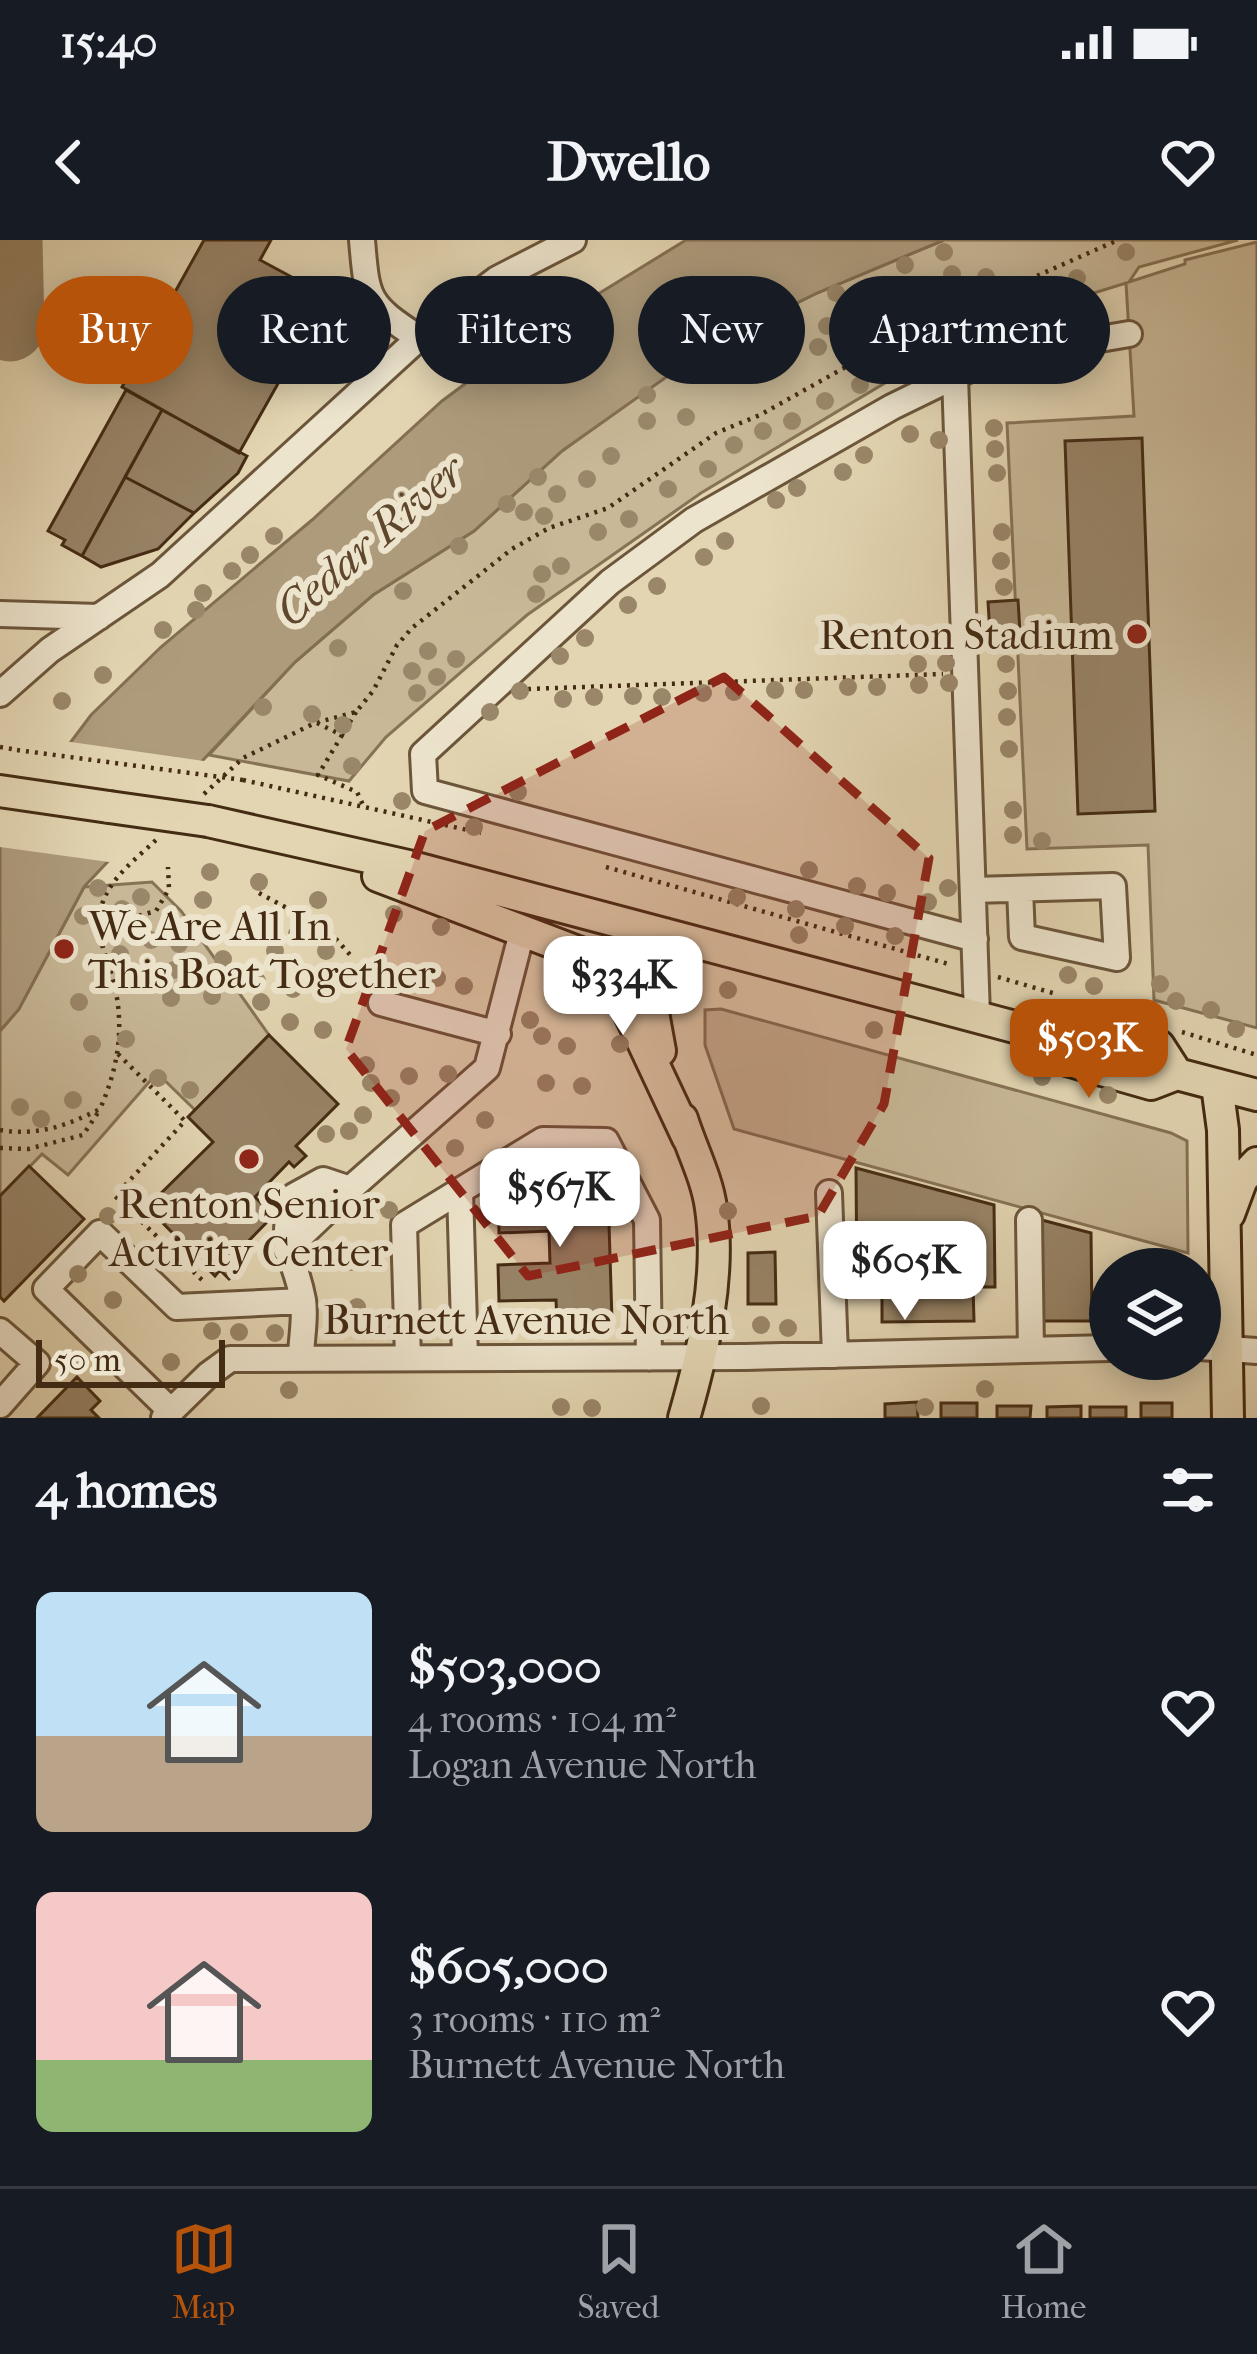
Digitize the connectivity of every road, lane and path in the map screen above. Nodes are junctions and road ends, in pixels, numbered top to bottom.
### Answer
1 (362, 240) edge
2 (573, 240) edge
3 (1118, 240) edge
4 (503, 276) edge
5 (1129, 334) dead end
6 (415, 335) edge
7 (1110, 337) edge
8 (415, 342) edge
9 (939, 384) edge
10 (955, 384) edge
11 (0, 614) edge
12 (99, 617) junction
13 (965, 673) junction
14 (493, 690) junction
15 (0, 694) edge
16 (356, 712) junction
17 (344, 736) junction
18 (0, 747) edge
19 (0, 791) edge
20 (260, 832) junction
21 (168, 867) dead end
22 (644, 880) dead end
23 (1020, 889) junction
24 (973, 890) junction
25 (260, 893) dead end
26 (715, 899) dead end
27 (522, 932) junction
28 (665, 934) junction
29 (975, 939) junction
30 (353, 958) dead end
31 (381, 1003) dead end
32 (977, 1016) junction
33 (498, 1034) junction
34 (118, 1054) junction
35 (1216, 1085) junction
36 (1256, 1097) edge
37 (100, 1109) junction
38 (0, 1130) edge
39 (688, 1138) junction
40 (0, 1148) edge
41 (1257, 1163) edge
42 (460, 1191) junction
43 (830, 1193) dead end
44 (1029, 1220) dead end
45 (1225, 1225) junction
46 (170, 1230) dead end
47 (160, 1240) junction
48 (193, 1254) dead end
49 (184, 1263) junction
50 (215, 1290) dead end
51 (303, 1301) junction
52 (0, 1331) edge
53 (1089, 1349) edge
54 (1228, 1349) edge
55 (1031, 1350) junction
56 (835, 1355) junction
57 (701, 1357) junction
58 (301, 1358) junction
59 (408, 1358) junction
60 (465, 1358) junction
61 (650, 1358) junction
62 (0, 1405) edge
63 (168, 1414) edge
64 (684, 1418) edge
65 (1228, 1418) edge

1 - 6 street
2 - 4 street
3 - 16 path
5 - 7 street
8 - 12 street
9 - 14 street
10 - 13 street
11 - 12 street
12 - 15 street
13 - 14 path
13 - 24 street
14 - 29 street
16 - 17 path
16 - 17 path
17 - 18 path, bridge
19 - 20 main road, bridge
20 - 27 main road
20 - 28 main road
21 - 34 path
22 - 26 path
23 - 23 street
23 - 24 street
24 - 29 street
25 - 30 path
27 - 33 street
27 - 39 main road
28 - 32 main road
28 - 39 main road
29 - 32 street
31 - 33 street
32 - 35 main road
33 - 51 street
34 - 37 path
34 - 47 path
35 - 36 main road
35 - 45 main road
37 - 38 path
37 - 40 path
39 - 57 main road
41 - 45 main road
42 - 59 street
42 - 60 street
42 - 61 street
43 - 56 street
44 - 55 street
45 - 54 main road
46 - 47 path
47 - 49 path
48 - 49 path
49 - 50 path
51 - 58 street
51 - 63 street
52 - 62 street
53 - 55 street, Burnett Avenue North
54 - 65 main road
55 - 56 street, Burnett Avenue North
56 - 57 street, Burnett Avenue North
57 - 61 street, Burnett Avenue North
57 - 64 main road
58 - 59 street, Burnett Avenue North
58 - 63 street, Burnett Avenue North
59 - 60 street, Burnett Avenue North
60 - 61 street, Burnett Avenue North

